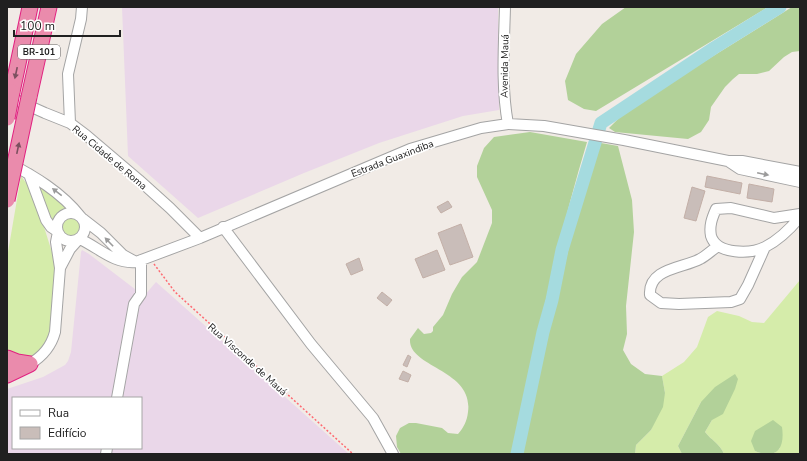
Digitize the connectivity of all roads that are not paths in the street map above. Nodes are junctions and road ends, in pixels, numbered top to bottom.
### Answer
1 (30, 7) edge
2 (49, 7) edge
3 (82, 7) edge
4 (505, 7) edge
5 (10, 94) edge
6 (7, 118) edge
7 (70, 123) junction
8 (508, 124) junction
9 (728, 161) junction
10 (7, 162) edge
11 (800, 172) edge
12 (29, 174) junction
13 (800, 182) edge
14 (7, 200) edge
15 (800, 216) edge
16 (81, 217) junction
17 (223, 227) junction
18 (57, 232) junction
19 (200, 238) junction
20 (79, 240) junction
21 (718, 246) junction
22 (765, 247) junction
23 (142, 260) junction
24 (60, 268) junction
25 (7, 358) edge
26 (30, 364) junction
27 (7, 375) edge
28 (117, 397) edge
29 (394, 454) edge

1 -> 5 highway, BR-101
14 -> 2 highway, BR-101, bridge
3 - 7 street
4 - 8 street, Avenida Mauá
5 - 6 highway, BR-101, bridge
5 - 7 street, Rua Cidade de Roma
7 - 19 street, Rua Cidade de Roma
8 - 9 street, Estrada Guaxindiba
8 - 17 street, Estrada Guaxindiba
9 - 11 street, Estrada Guaxindiba
9 -> 13 street, Estrada Guaxindiba
10 - 12 street
16 -> 12 street
12 - 18 street
15 - 21 street
15 - 22 street
16 - 18 street
16 - 20 street
23 -> 16 street
17 - 19 street, Estrada Guaxindiba
17 - 29 street
18 - 20 street
18 - 24 street
19 - 23 street, Estrada Guaxindiba
20 - 23 street
20 - 24 street
21 - 22 street
21 - 22 street
23 - 28 street
24 - 26 street
25 - 26 highway
26 - 27 highway

